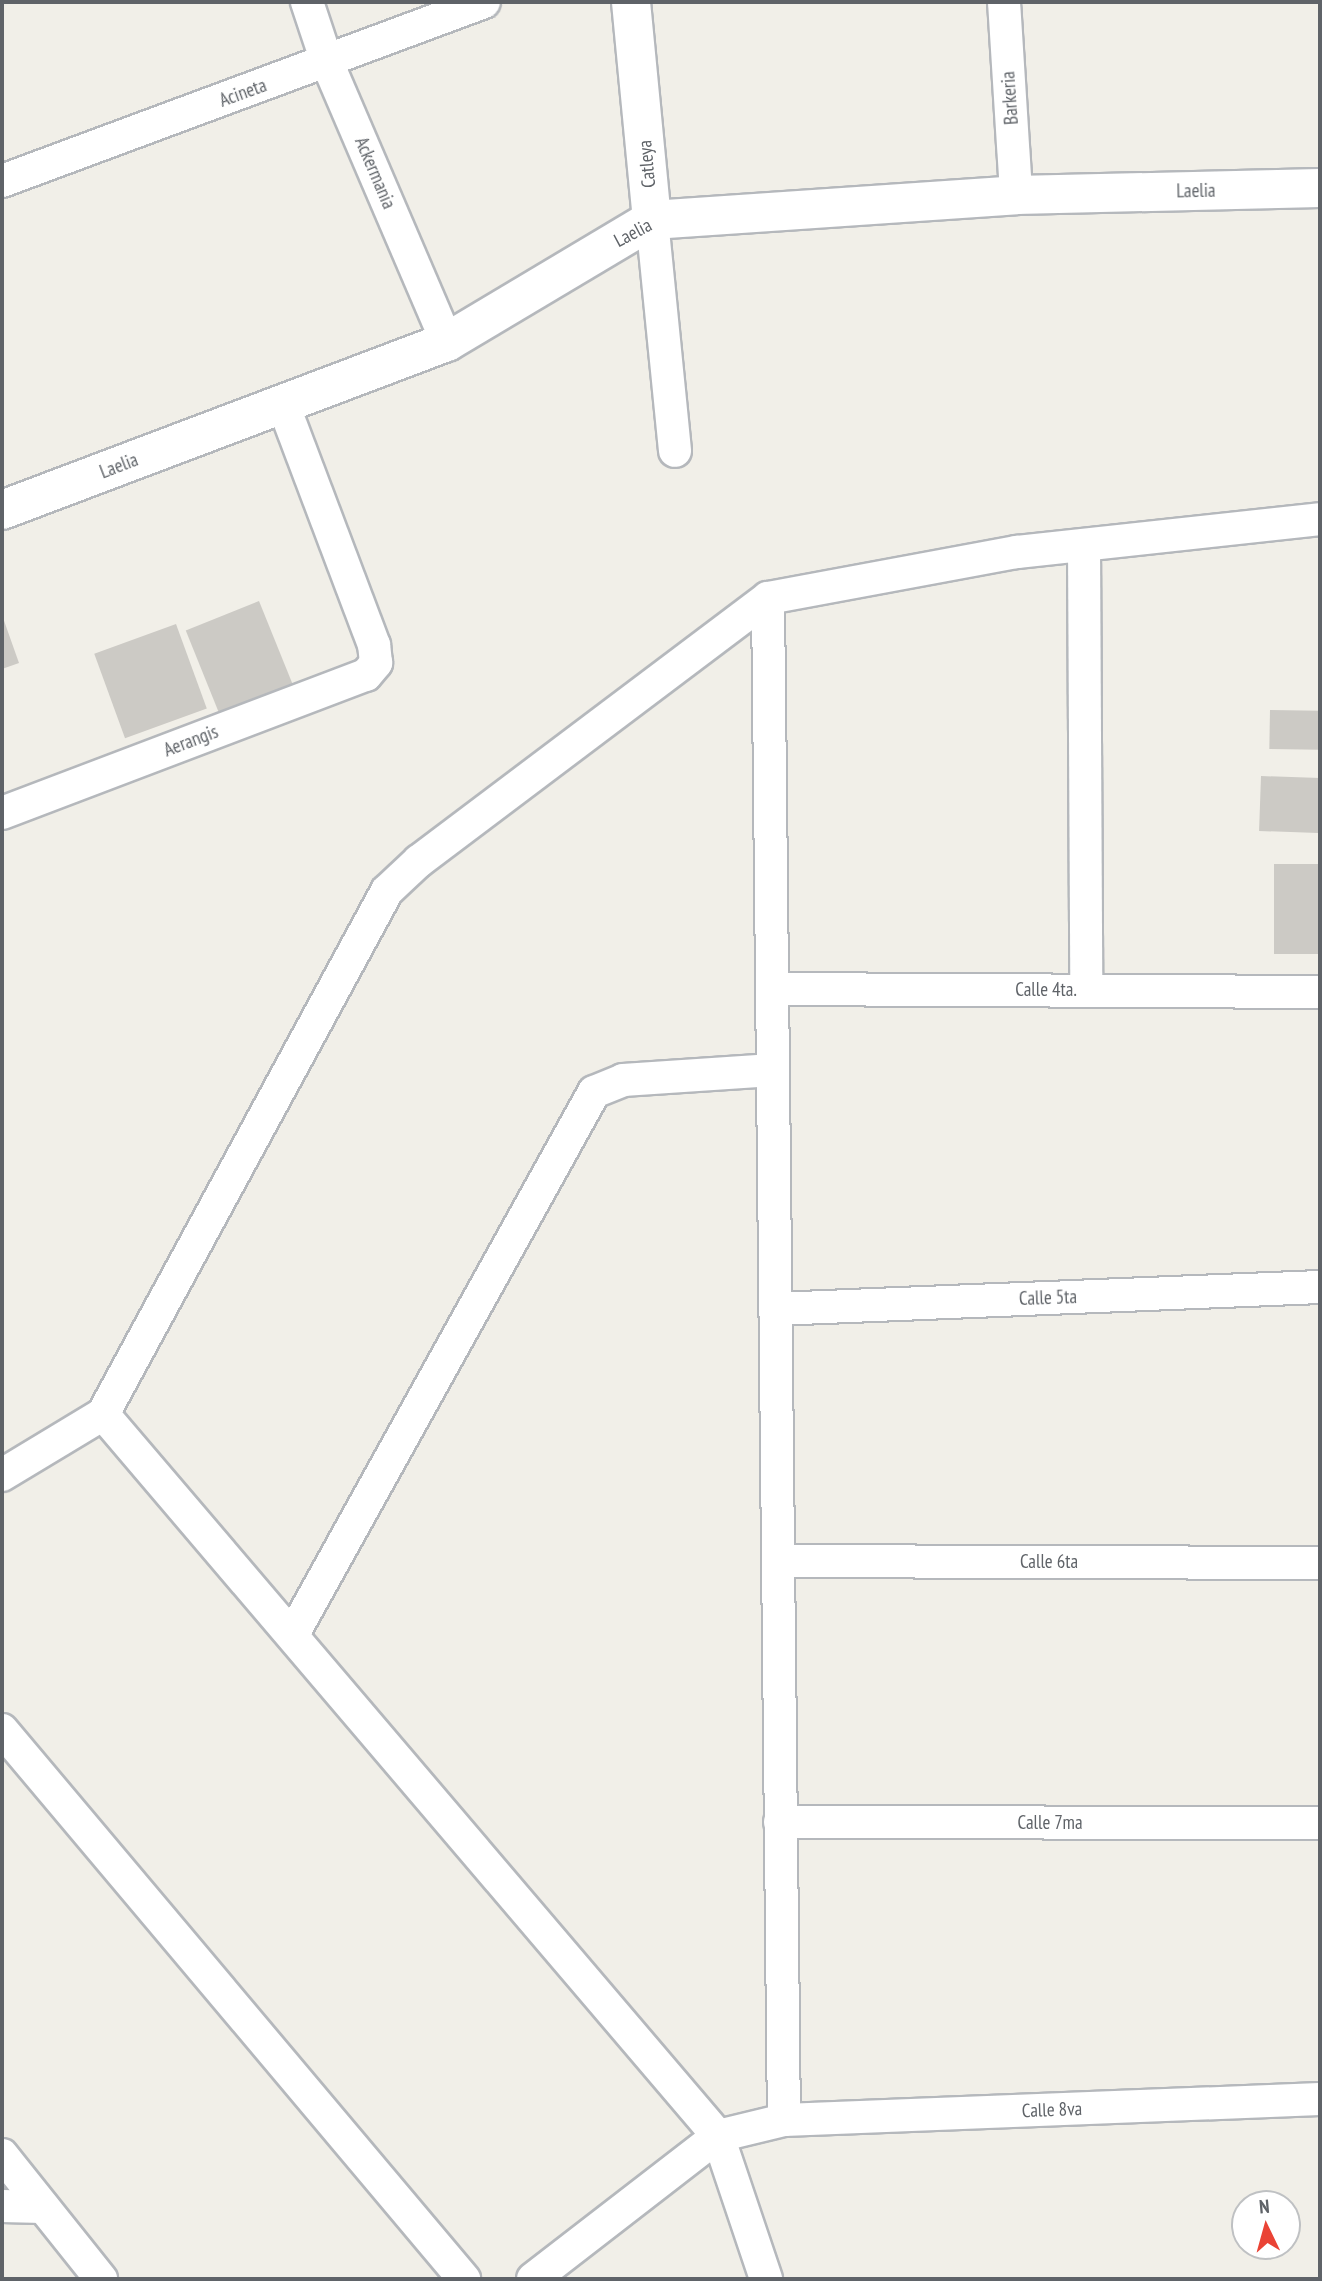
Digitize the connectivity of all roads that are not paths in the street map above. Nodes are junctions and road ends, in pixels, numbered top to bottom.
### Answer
1 (307, 2) edge
2 (484, 2) edge
3 (631, 2) edge
4 (1003, 2) edge
5 (327, 62) junction
6 (2, 181) edge
7 (1320, 188) edge
8 (1016, 195) junction
9 (652, 220) junction
10 (447, 342) junction
11 (283, 404) junction
12 (675, 451) dead end
13 (2, 510) edge
14 (1320, 519) edge
15 (1084, 545) junction
16 (768, 598) junction
17 (2, 813) edge
18 (772, 989) junction
19 (1086, 990) junction
20 (1320, 992) edge
21 (773, 1070) junction
22 (1320, 1287) edge
23 (775, 1309) junction
24 (103, 1414) junction
25 (2, 1475) edge
26 (778, 1561) junction
27 (1320, 1563) edge
28 (293, 1634) junction
29 (2, 1730) edge
30 (780, 1822) junction
31 (1320, 1823) edge
32 (1320, 2099) edge
33 (784, 2120) junction
34 (718, 2137) junction
35 (2, 2155) edge
36 (2, 2206) edge
37 (43, 2207) junction
38 (101, 2279) edge
39 (464, 2279) edge
40 (533, 2279) edge
41 (766, 2279) edge

1 - 5 street, Ackermania
2 - 5 street, Acineta
3 - 9 street, Catleya
4 - 8 street, Barkeria
5 - 6 street, Acineta
5 - 10 street, Ackermania
7 - 8 street, Laelia
8 - 9 street, Laelia
9 - 10 street, Laelia
9 - 12 street, Catleya
10 - 11 street, Laelia
11 - 13 street, Laelia
11 - 17 street, Aerangis
14 - 15 street
15 - 16 street
15 - 19 street
16 - 18 street
16 - 24 street
18 - 19 street, Calle 4ta.
18 - 21 street
19 - 20 street, Calle 4ta.
21 - 23 street
21 - 28 street
22 - 23 street, Calle 5ta
23 - 26 street
24 - 25 street
24 - 28 street
26 - 27 street, Calle 6ta
26 - 30 street
28 - 34 street
29 - 39 street
30 - 31 street, Calle 7ma
30 - 33 street
32 - 33 street, Calle 8va
33 - 34 street, Calle 8va
34 - 40 street
34 - 41 street
35 - 37 street
36 - 37 street
37 - 38 street

